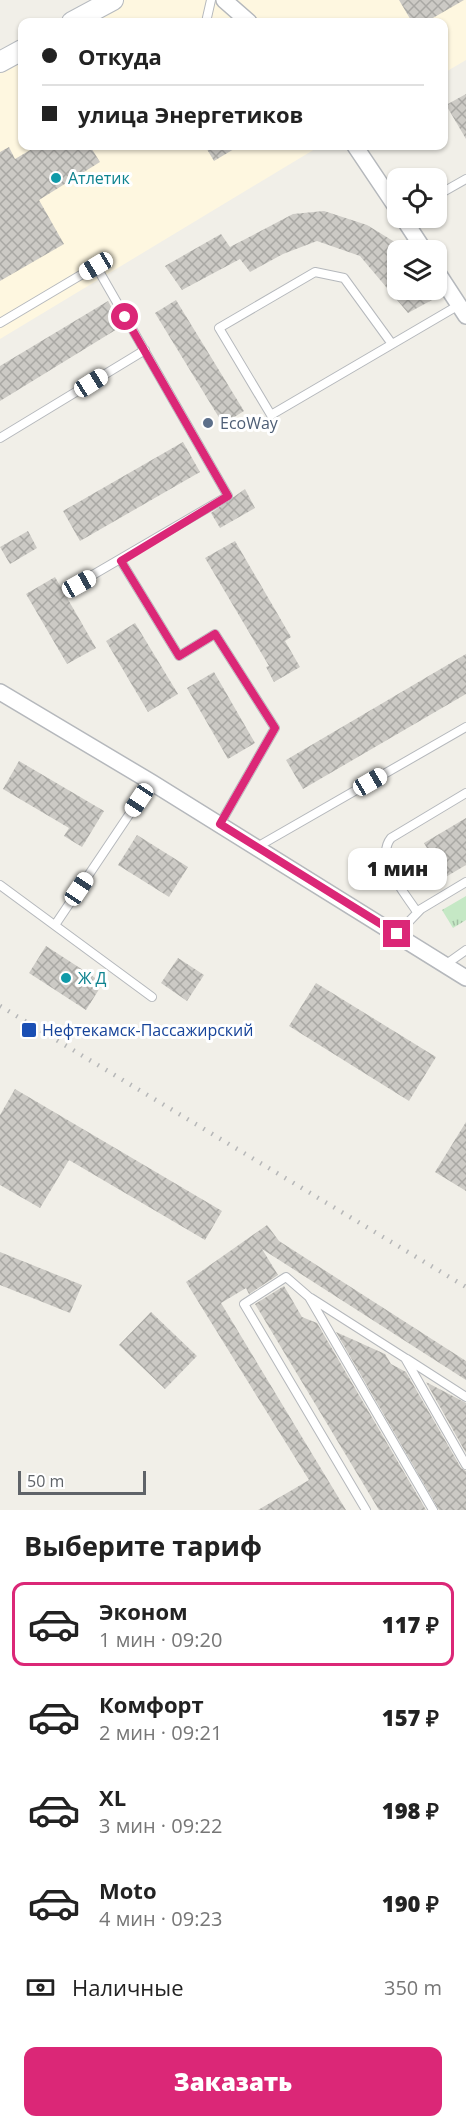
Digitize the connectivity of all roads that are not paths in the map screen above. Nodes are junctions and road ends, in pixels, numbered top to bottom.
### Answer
1 (113, 0) edge
2 (212, 0) edge
3 (224, 0) edge
4 (79, 18) edge
5 (207, 18) edge
6 (244, 18) edge
7 (359, 150) edge
8 (466, 179) edge
9 (447, 190) edge
10 (387, 193) edge
11 (447, 287) edge
12 (463, 311) edge
13 (0, 323) edge
14 (392, 344) junction
15 (145, 350) junction
16 (0, 438) edge
17 (121, 561) junction
18 (79, 584) dead end
19 (0, 692) edge
20 (466, 727) edge
21 (151, 782) junction
22 (466, 793) edge
23 (220, 824) junction
24 (255, 848) junction
25 (466, 882) edge
26 (0, 885) edge
27 (417, 912) junction
28 (55, 925) junction
29 (397, 934) junction
30 (466, 950) edge
31 (445, 965) junction
32 (466, 978) edge
33 (152, 998) dead end
34 (309, 1297) junction
35 (405, 1358) junction
36 (466, 1397) edge
37 (466, 1465) edge
38 (366, 1510) edge
39 (433, 1510) edge

1 - 4 main road
2 - 5 lane
3 - 6 street
7 - 10 street
8 - 9 lane
11 - 12 street
12 - 14 lane
13 - 15 lane
14 - 14 lane
15 - 16 lane
15 - 17 lane
17 - 18 lane
17 - 23 lane
19 - 21 street
20 - 24 lane
21 - 23 street
21 - 28 lane
22 - 27 lane
23 - 24 street
24 - 29 street
25 - 27 lane
26 - 28 lane
27 - 29 lane
28 - 33 lane
29 - 31 street
30 - 31 lane
31 - 32 street
34 - 35 lane
34 - 38 lane
34 - 39 lane
35 - 36 lane
35 - 37 lane

